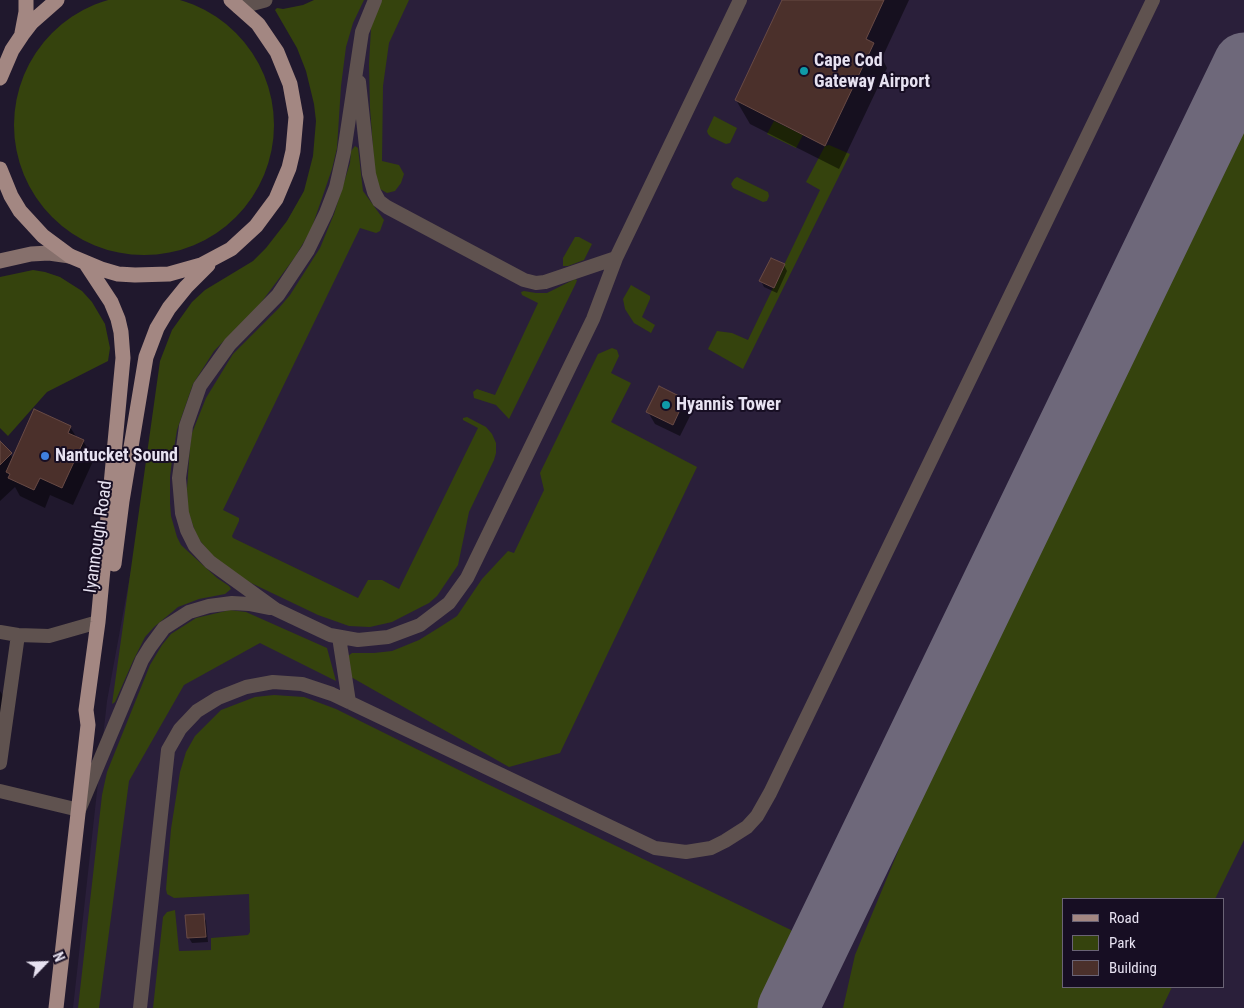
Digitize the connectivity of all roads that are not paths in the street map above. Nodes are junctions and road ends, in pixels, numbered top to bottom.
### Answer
1 (26, 0) edge
2 (57, 0) edge
3 (265, 0) edge
4 (375, 0) edge
5 (740, 0) edge
6 (1153, 0) edge
7 (235, 3) edge
8 (22, 35) junction
9 (357, 59) junction
10 (0, 78) edge
11 (0, 169) edge
12 (70, 256) junction
13 (217, 258) junction
14 (616, 258) junction
15 (0, 261) edge
16 (86, 264) junction
17 (275, 609) junction
18 (98, 622) junction
19 (0, 632) edge
20 (18, 635) junction
21 (338, 637) junction
22 (349, 702) junction
23 (88, 725) junction
24 (0, 763) edge
25 (0, 791) edge
26 (79, 810) junction
27 (56, 1008) edge
28 (140, 1008) edge

1 - 8 main road
2 - 8 main road
3 - 7 street
4 - 9 lane
5 - 14 lane
6 - 22 lane
7 - 13 main road
8 - 10 main road
9 - 14 lane
9 - 17 lane
11 - 12 main road
12 - 15 main road
12 - 16 main road
13 - 16 main road
13 - 23 main road, Iyannough Road
14 - 21 lane
16 - 18 main road, Iyannough Road
17 - 21 lane
17 - 26 lane
18 - 20 lane
18 - 23 main road, Iyannough Road
19 - 20 lane
20 - 24 lane
21 - 22 lane
22 - 28 lane
23 - 26 main road, Iyannough Road
25 - 26 lane
26 - 27 main road, Iyannough Road

